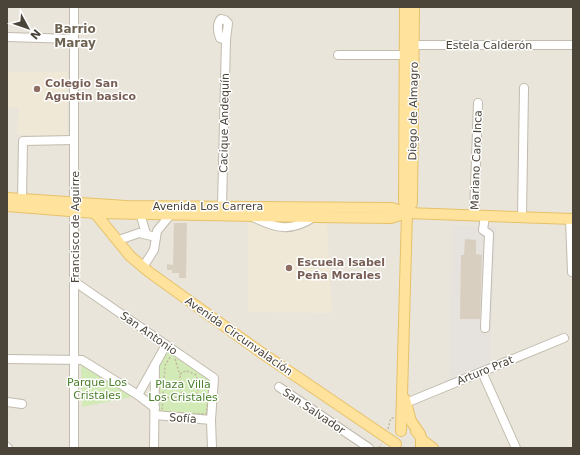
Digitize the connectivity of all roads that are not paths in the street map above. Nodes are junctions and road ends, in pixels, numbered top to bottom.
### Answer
1 (74, 7) edge
2 (405, 7) edge
3 (414, 7) edge
4 (7, 37) edge
5 (74, 39) junction
6 (226, 40) dead end
7 (573, 45) edge
8 (408, 48) junction
9 (338, 55) dead end
10 (524, 88) dead end
11 (478, 103) dead end
12 (74, 140) junction
13 (7, 198) edge
14 (22, 199) junction
15 (7, 206) edge
16 (222, 206) junction
17 (74, 207) junction
18 (95, 213) junction
19 (140, 213) junction
20 (408, 213) junction
21 (171, 214) junction
22 (474, 216) junction
23 (485, 216) junction
24 (522, 218) junction
25 (572, 219) edge
26 (146, 234) junction
27 (156, 237) junction
28 (119, 240) junction
29 (143, 267) junction
30 (572, 272) dead end
31 (75, 282) junction
32 (485, 328) dead end
33 (564, 338) dead end
34 (166, 345) junction
35 (7, 358) edge
36 (74, 359) junction
37 (155, 365) junction
38 (482, 372) junction
39 (402, 383) junction
40 (279, 387) dead end
41 (138, 395) junction
42 (7, 402) edge
43 (406, 403) junction
44 (22, 404) dead end
45 (155, 412) junction
46 (211, 420) junction
47 (401, 431) junction
48 (421, 441) edge
49 (397, 447) edge
50 (74, 448) edge
51 (154, 448) edge
52 (212, 448) edge
53 (367, 448) edge
54 (433, 448) edge
55 (516, 448) edge

1 - 5 street, Francisco de Aguirre
2 - 8 main road, Diego de Almagro
3 - 8 main road, Diego de Almagro
4 - 5 street
5 - 12 street, Francisco de Aguirre
6 - 16 street, Cacique Andequín
7 - 8 street, Estela Calderón
8 - 9 street, Estela Calderón
8 - 20 main road, Diego de Almagro
10 - 24 street
11 - 22 street, Mariano Caro Inca
12 - 14 street
12 - 17 street, Francisco de Aguirre
13 - 14 main road, Avenida Los Carrera
14 - 17 main road, Avenida Los Carrera
15 - 17 main road, Avenida Los Carrera
16 - 17 main road, Avenida Los Carrera
16 - 20 main road, Avenida Los Carrera
17 - 18 main road, Avenida Los Carrera
17 - 31 street, Francisco de Aguirre
18 - 19 main road, Avenida Los Carrera
18 - 28 main road, Avenida Circunvalación
19 - 21 main road, Avenida Los Carrera
19 - 26 street
20 - 21 main road, Avenida Los Carrera
20 - 22 main road, Avenida Los Carrera
20 - 39 main road, Diego de Almagro
21 - 27 street
22 - 23 main road, Avenida Los Carrera
23 - 24 main road, Avenida Los Carrera
23 - 32 street
24 - 25 main road, Avenida Los Carrera
25 - 30 street
26 - 27 street
26 - 28 street
27 - 29 street
28 - 29 main road, Avenida Circunvalación
29 - 49 main road, Avenida Circunvalación
31 - 34 street, San Antonio
31 - 36 street, Francisco de Aguirre
33 - 38 street, Arturo Prat
34 - 37 street
34 - 46 street, San Antonio
35 - 36 street
36 - 41 street, Sofía
36 - 50 street, Francisco de Aguirre
37 - 41 street
37 - 45 street
38 - 43 street, Arturo Prat
38 - 55 street
39 - 43 main road, Diego de Almagro
39 - 47 main road, Diego de Almagro
40 - 53 street, San Salvador
41 - 45 street, Sofía
42 - 44 street
43 - 48 main road, Diego de Almagro
45 - 46 street, Sofía
45 - 51 street
46 - 52 street
47 - 48 main road
47 - 49 main road, Avenida Circunvalación
48 - 54 main road

